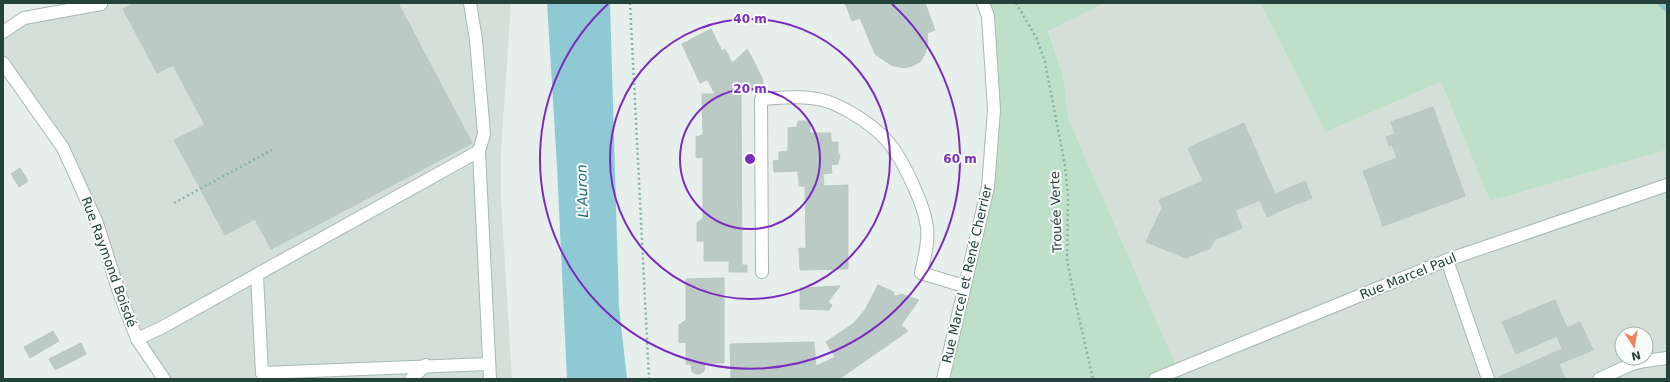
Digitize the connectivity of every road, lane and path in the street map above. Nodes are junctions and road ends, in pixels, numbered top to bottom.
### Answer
1 (470, 3) edge
2 (630, 3) edge
3 (983, 3) edge
4 (1016, 3) edge
5 (101, 4) dead end
6 (3, 32) edge
7 (3, 63) edge
8 (272, 150) dead end
9 (479, 151) junction
10 (1667, 185) edge
11 (174, 203) dead end
12 (1447, 260) junction
13 (762, 272) dead end
14 (257, 275) junction
15 (964, 286) junction
16 (137, 339) junction
17 (1667, 358) edge
18 (488, 364) junction
19 (426, 365) junction
20 (266, 376) edge
21 (1485, 377) edge
22 (164, 379) edge
23 (411, 379) edge
24 (490, 379) edge
25 (649, 379) edge
26 (943, 379) edge
27 (1093, 379) edge
28 (1154, 379) edge
29 (1599, 379) edge

1 - 9 street
2 - 25 path
3 - 15 street, Rue Marcel et René Cherrier
4 - 27 path, Trouée Verte
5 - 6 street
7 - 16 street, Rue Raymond Boisdé
8 - 11 path
9 - 14 street
9 - 18 street
10 - 12 street, Rue Marcel Paul
12 - 21 street
12 - 28 street, Rue Marcel Paul
13 - 15 street
14 - 16 street
14 - 20 street
15 - 26 street, Rue Marcel et René Cherrier
16 - 22 street, Rue Raymond Boisdé
17 - 29 street
18 - 19 street
18 - 24 street
19 - 20 street
19 - 23 street

